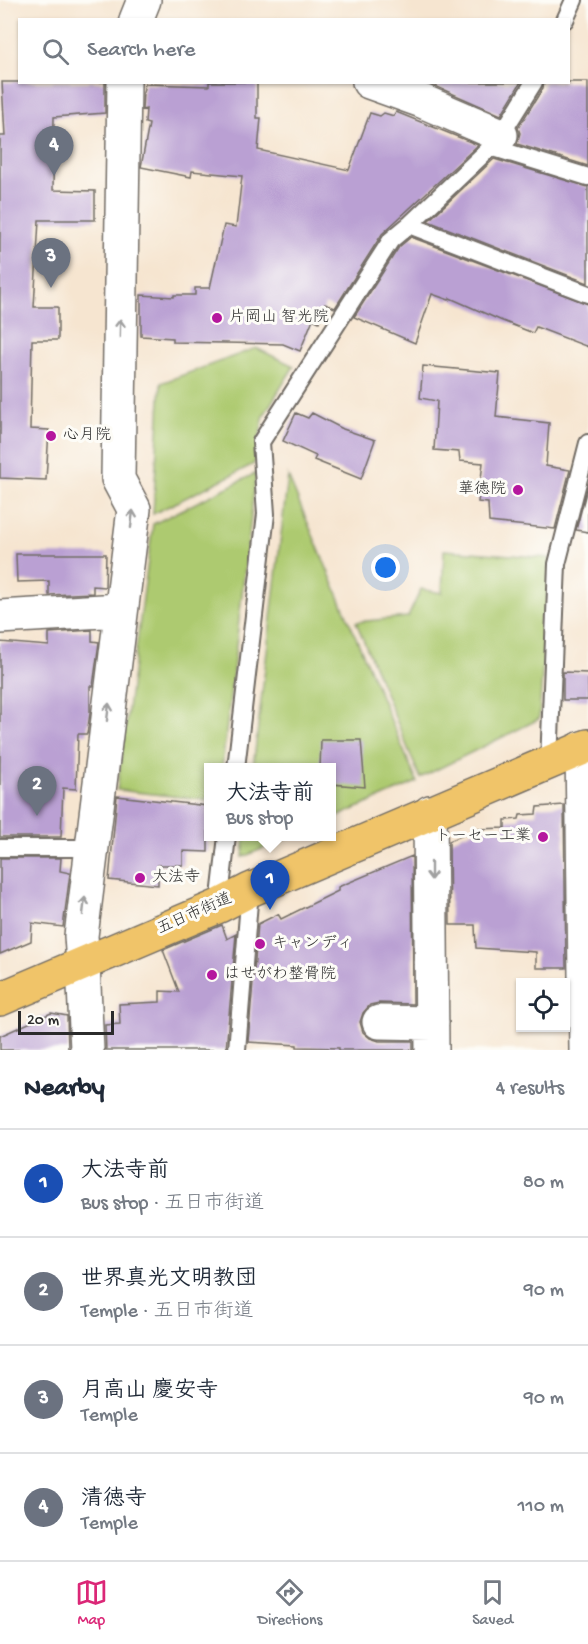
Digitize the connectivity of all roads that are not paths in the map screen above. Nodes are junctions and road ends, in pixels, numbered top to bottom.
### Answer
1 (144, 0) edge
2 (574, 0) edge
3 (136, 18) edge
4 (566, 18) edge
5 (124, 84) edge
6 (375, 84) edge
7 (533, 84) edge
8 (496, 141) junction
9 (588, 177) edge
10 (409, 225) junction
11 (588, 294) edge
12 (588, 443) edge
13 (120, 610) junction
14 (0, 617) edge
15 (585, 747) edge
16 (237, 763) edge
17 (549, 763) junction
18 (430, 812) junction
19 (227, 841) edge
20 (0, 848) edge
21 (91, 848) junction
22 (250, 890) junction
23 (219, 906) junction
24 (586, 943) edge
25 (83, 964) junction
26 (0, 999) edge
27 (379, 1022) dead end
28 (432, 1036) edge
29 (87, 1050) edge
30 (237, 1050) edge
31 (586, 1050) edge

1 - 3 street
2 - 4 lane
13 -> 5 street
6 - 8 street
7 - 8 lane
8 - 9 lane
8 - 10 lane
10 - 11 lane
10 - 16 lane
12 - 17 lane
13 - 14 street
21 -> 13 street
15 - 17 main road, 五日市街道
15 - 24 street
17 - 18 main road, 五日市街道
18 - 22 main road, 五日市街道
18 -> 28 street
19 - 23 lane
20 - 21 lane
25 -> 21 street
22 - 23 main road, 五日市街道
22 - 30 lane
23 - 25 main road, 五日市街道
24 - 31 street
25 - 26 main road, 五日市街道
25 - 29 street
27 - 28 street

